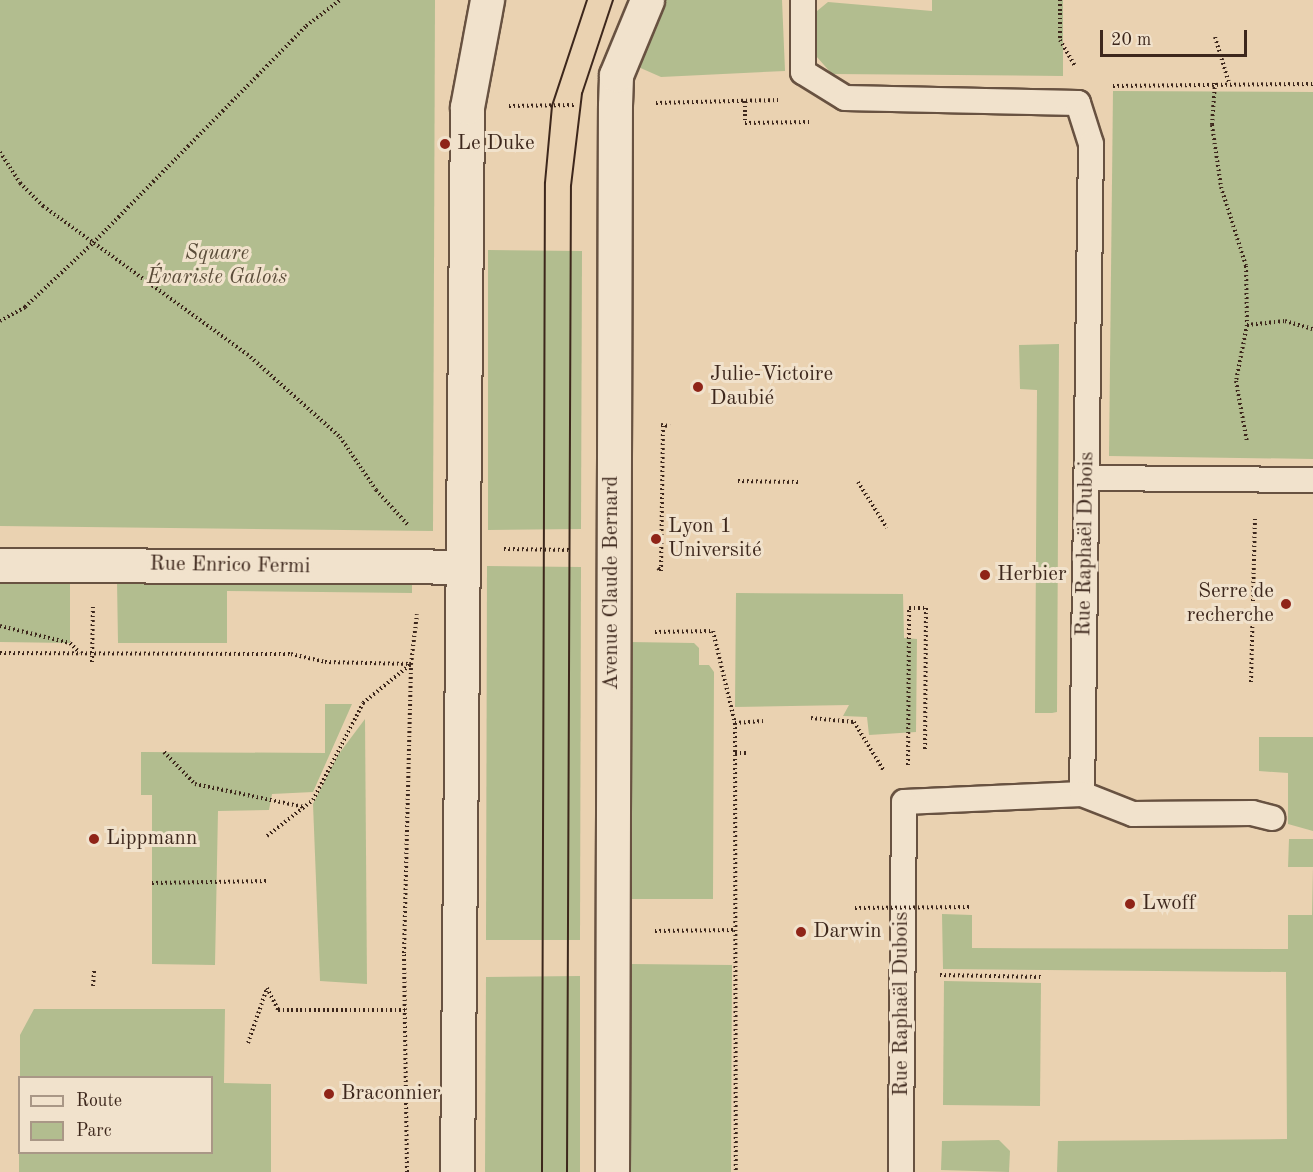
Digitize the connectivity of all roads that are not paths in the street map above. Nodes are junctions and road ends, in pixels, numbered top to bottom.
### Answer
1 (647, 0) edge
2 (803, 0) edge
3 (486, 2) edge
4 (1087, 478) junction
5 (1313, 480) edge
6 (0, 565) edge
7 (461, 567) junction
8 (1082, 794) junction
9 (1272, 818) dead end
10 (457, 1172) edge
11 (612, 1172) edge
12 (901, 1172) edge

1 - 11 street, Avenue Claude Bernard
2 - 4 lane, Rue Raphaël Dubois
3 - 7 street
4 - 5 lane
4 - 8 lane, Rue Raphaël Dubois
6 - 7 street, Rue Enrico Fermi
7 - 10 street
8 - 9 lane
8 - 12 lane, Rue Raphaël Dubois

